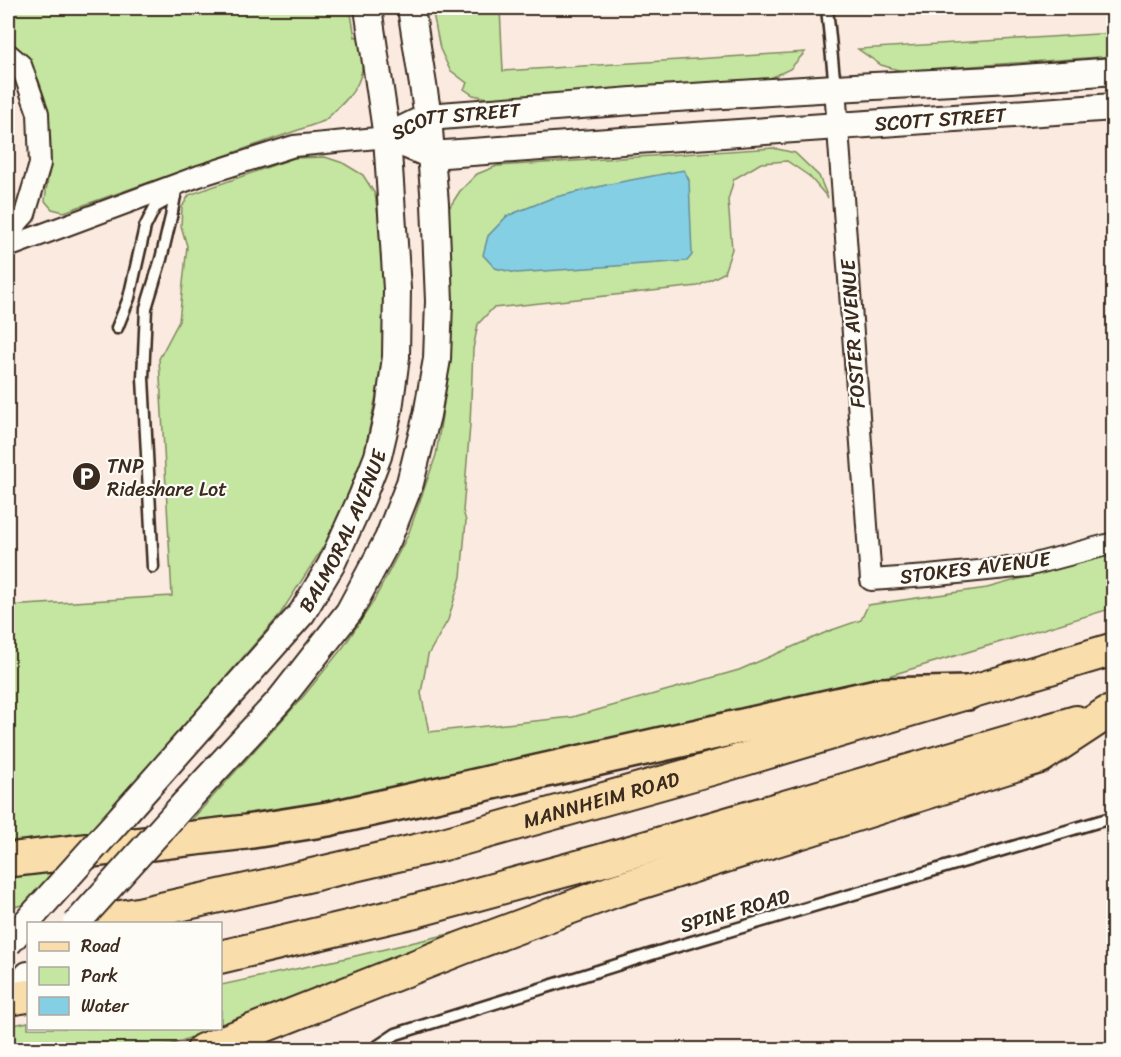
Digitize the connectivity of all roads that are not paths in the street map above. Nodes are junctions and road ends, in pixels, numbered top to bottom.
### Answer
1 (368, 8) edge
2 (411, 8) edge
3 (827, 8) edge
4 (8, 54) edge
5 (1113, 71) edge
6 (835, 88) junction
7 (1113, 107) edge
8 (428, 117) junction
9 (838, 127) junction
10 (387, 137) junction
11 (431, 156) junction
12 (176, 190) junction
13 (8, 233) edge
14 (8, 247) edge
15 (117, 328) dead end
16 (1113, 543) edge
17 (153, 567) dead end
18 (871, 580) joint
19 (1113, 649) edge
20 (967, 693) junction
21 (1110, 712) edge
22 (1113, 818) edge
23 (8, 860) edge
24 (78, 922) edge
25 (93, 922) edge
26 (27, 933) edge
27 (8, 937) edge
28 (8, 943) edge
29 (222, 957) edge
30 (27, 976) edge
31 (27, 996) edge
32 (8, 999) edge
33 (203, 1050) edge
34 (372, 1050) edge

1 - 10 street, BALMORAL AVENUE
2 - 8 street, BALMORAL AVENUE
3 - 6 lane
4 - 13 street
5 - 6 street, SCOTT STREET
6 - 8 street, SCOTT STREET
6 - 9 street, FOSTER AVENUE
7 - 9 street, SCOTT STREET
8 - 10 street, SCOTT STREET
8 - 11 street, BALMORAL AVENUE
9 - 11 street, SCOTT STREET
9 - 18 street, FOSTER AVENUE
10 - 11 street, SCOTT STREET
10 - 12 street
10 - 28 street, BALMORAL AVENUE, bridge
11 - 24 street, BALMORAL AVENUE, bridge
12 - 14 street
12 - 15 lane
12 - 17 lane
16 - 18 street, STOKES AVENUE
19 - 20 main road, MANNHEIM ROAD
20 - 23 highway
20 - 25 main road, MANNHEIM ROAD
21 - 29 main road
21 - 33 main road
22 - 34 lane, SPINE ROAD
26 - 27 main road
30 - 32 street
31 - 32 main road

